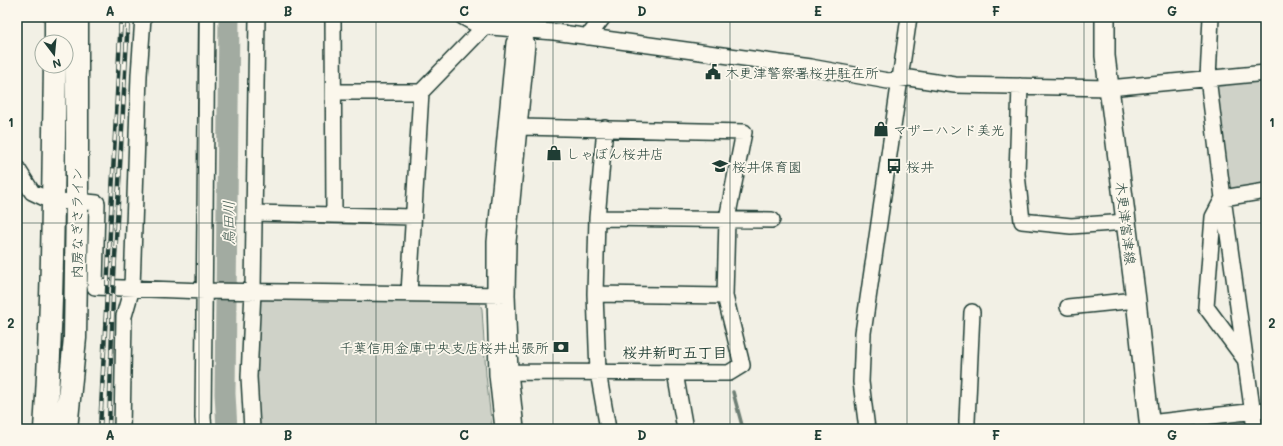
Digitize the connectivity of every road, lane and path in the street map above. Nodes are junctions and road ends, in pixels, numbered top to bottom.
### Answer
1 (56, 17) edge
2 (77, 17) edge
3 (143, 17) edge
4 (207, 17) edge
5 (257, 17) edge
6 (333, 17) edge
7 (463, 17) edge
8 (603, 17) edge
9 (909, 17) edge
10 (1105, 17) edge
11 (1211, 17) edge
12 (485, 26) junction
13 (521, 29) junction
14 (56, 34) edge
15 (588, 37) junction
16 (1266, 73) edge
17 (55, 74) edge
18 (1208, 78) junction
19 (900, 80) junction
20 (1020, 86) junction
21 (1109, 88) junction
22 (334, 92) junction
23 (421, 92) junction
24 (520, 127) junction
25 (605, 128) junction
26 (17, 168) edge
27 (1266, 191) edge
28 (1223, 198) junction
29 (77, 201) junction
30 (53, 202) junction
31 (254, 213) junction
32 (334, 215) junction
33 (413, 217) junction
34 (597, 218) junction
35 (727, 219) junction
36 (772, 220) dead end
37 (1126, 222) junction
38 (132, 288) junction
39 (204, 291) junction
40 (248, 291) junction
41 (409, 294) junction
42 (595, 294) junction
43 (501, 295) junction
44 (725, 296) junction
45 (1136, 300) junction
46 (1068, 307) dead end
47 (972, 312) dead end
48 (1246, 360) junction
49 (510, 372) junction
50 (598, 372) junction
51 (674, 373) junction
52 (1260, 411) edge
53 (1149, 426) edge
54 (45, 429) edge
55 (66, 429) edge
56 (122, 429) edge
57 (204, 429) edge
58 (252, 429) edge
59 (503, 429) edge
60 (516, 429) edge
61 (608, 429) edge
62 (685, 429) edge
63 (867, 429) edge
64 (967, 429) edge
65 (1255, 429) edge

1 - 14 highway
2 - 29 highway, 内房なぎさライン
3 - 38 street
4 - 39 street
5 - 31 street
6 - 22 street
7 - 12 street
8 - 15 street
9 - 19 street
10 - 21 main road, 木更津富津線
11 - 18 street
12 - 13 street
12 - 23 street
13 - 15 street
13 - 24 street
13 - 43 street
15 - 19 street
16 - 18 street
17 - 30 highway, 内房なぎさライン
18 - 21 street
18 - 28 street
19 - 20 street
19 - 63 street
20 - 21 street
20 - 37 street
21 - 37 main road, 木更津富津線
22 - 23 street
22 - 32 street
23 - 33 street
24 - 25 street
24 - 43 street
25 - 34 street
25 - 35 street
26 - 30 street
27 - 28 street
28 - 48 street
28 - 48 street
29 - 30 street
29 - 38 street
29 - 55 highway, 内房なぎさライン
30 - 54 highway, 内房なぎさライン
31 - 32 street
31 - 40 street
32 - 33 street
33 - 41 street
34 - 35 street
34 - 42 street
35 - 36 street
35 - 44 street
37 - 45 main road, 木更津富津線
38 - 39 street
38 - 56 street
39 - 40 street
39 - 57 street
40 - 41 street
40 - 58 street
41 - 43 street
42 - 44 street
42 - 50 street
43 - 49 street
43 - 59 street
44 - 51 street
45 - 46 street
45 - 53 main road, 木更津富津線
47 - 64 street
48 - 52 street
49 - 50 street
49 - 60 street
50 - 51 street
50 - 61 street
51 - 62 street
52 - 53 street
52 - 65 street

